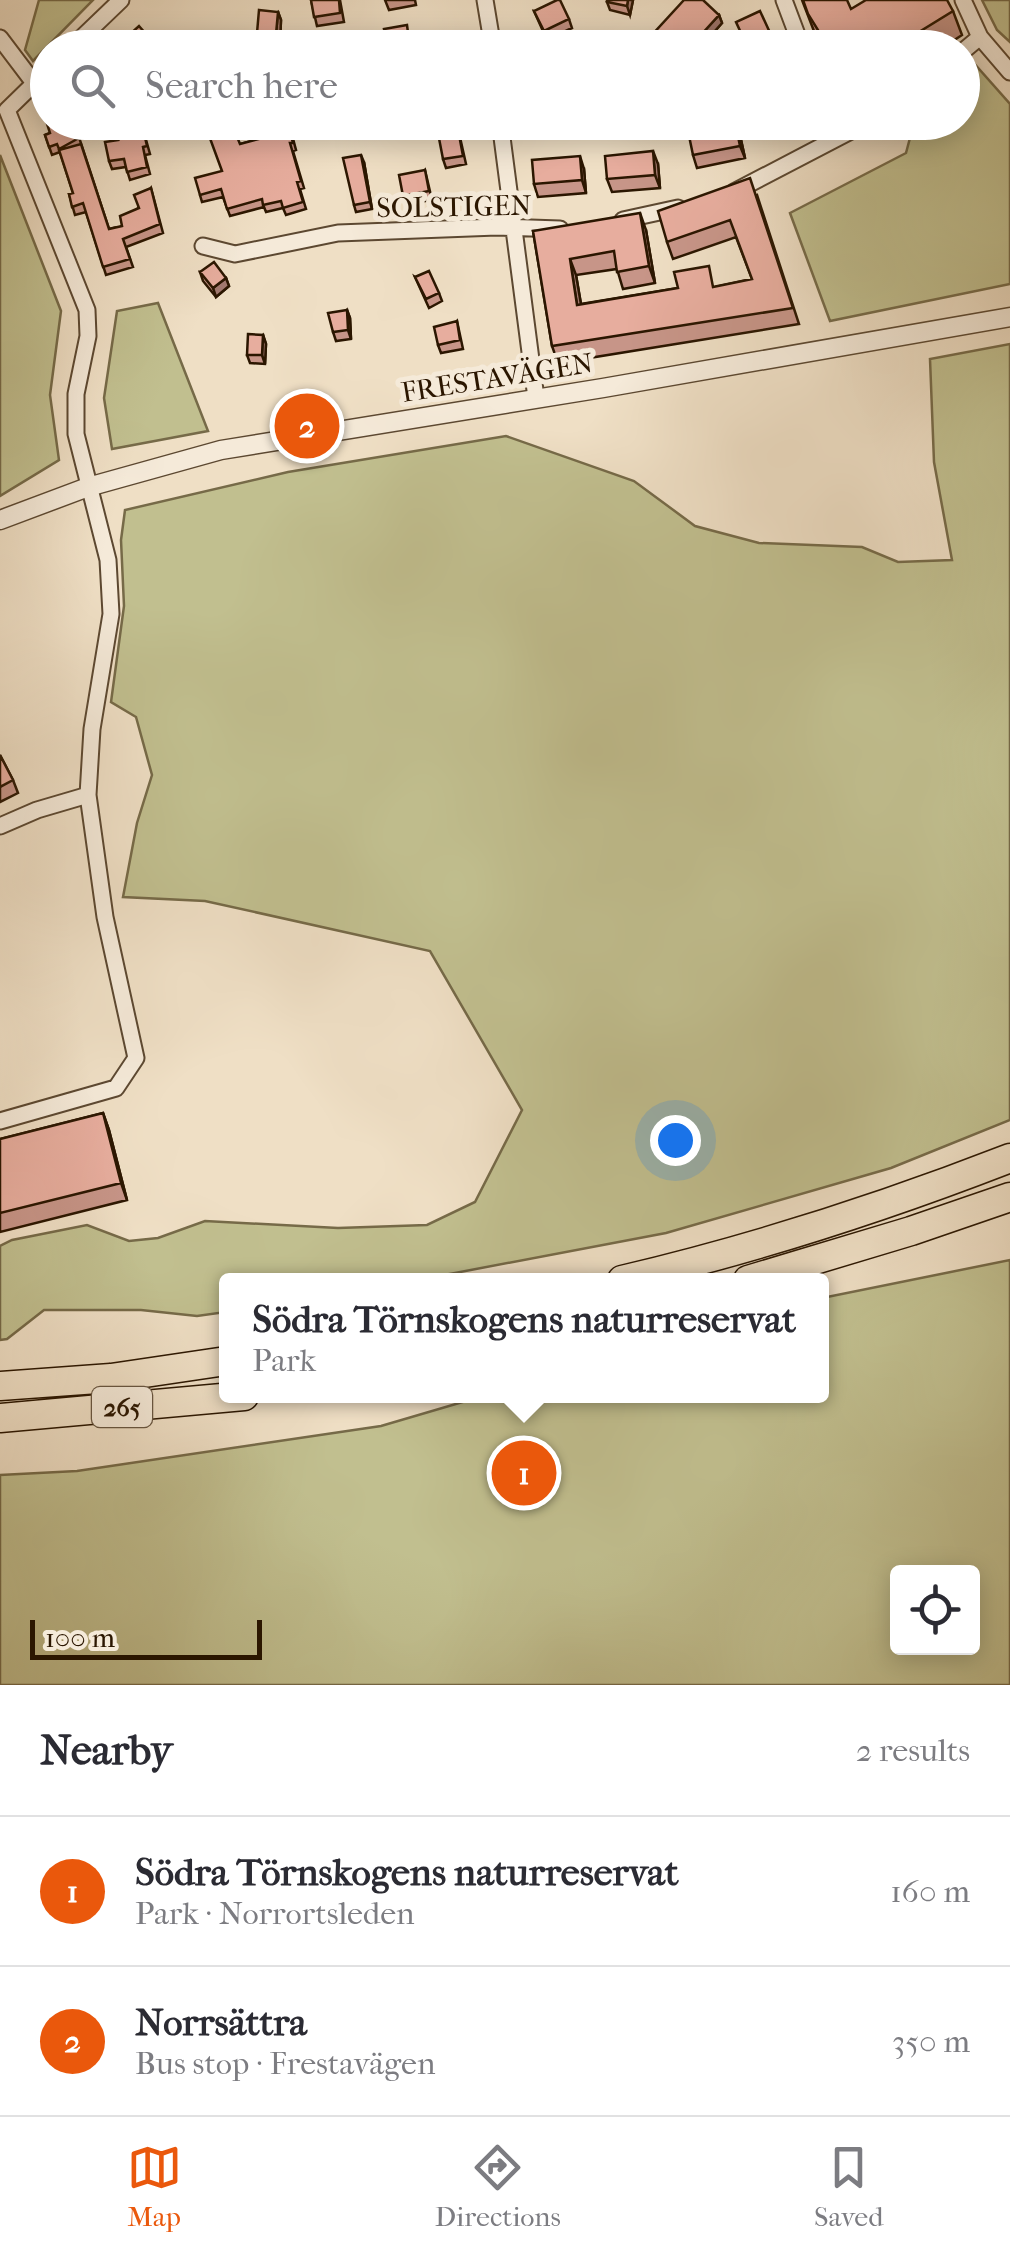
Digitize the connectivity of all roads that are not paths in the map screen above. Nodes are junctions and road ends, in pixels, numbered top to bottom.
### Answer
1 (121, 0) edge
2 (485, 0) edge
3 (784, 0) edge
4 (964, 0) edge
5 (90, 30) edge
6 (489, 30) edge
7 (795, 30) edge
8 (977, 30) edge
9 (980, 36) edge
10 (0, 38) edge
11 (1010, 72) edge
12 (30, 77) edge
13 (30, 86) edge
14 (502, 140) edge
15 (837, 140) edge
16 (609, 222) edge
17 (572, 227) edge
18 (513, 229) junction
19 (204, 246) dead end
20 (1010, 316) edge
21 (536, 398) junction
22 (88, 487) junction
23 (0, 520) edge
24 (88, 795) junction
25 (0, 826) edge
26 (0, 1121) edge
27 (1010, 1158) edge
28 (1010, 1197) edge
29 (652, 1273) edge
30 (772, 1273) edge
31 (219, 1362) edge
32 (0, 1386) edge
33 (219, 1398) edge
34 (0, 1418) edge

1 - 5 street
2 - 6 street
3 - 7 street
4 - 8 street
9 - 11 street
10 - 12 street
13 - 22 street
14 - 18 street
15 - 16 street
17 - 18 street, SOLSTIGEN
18 - 19 street, SOLSTIGEN
18 - 21 street
20 - 21 street, FRESTAVÄGEN
21 - 22 street, FRESTAVÄGEN
22 - 23 street, FRESTAVÄGEN
22 - 24 street
24 - 25 street
24 - 26 street
27 - 29 highway
28 - 30 highway
31 - 32 highway, 265
33 - 34 highway, 265

